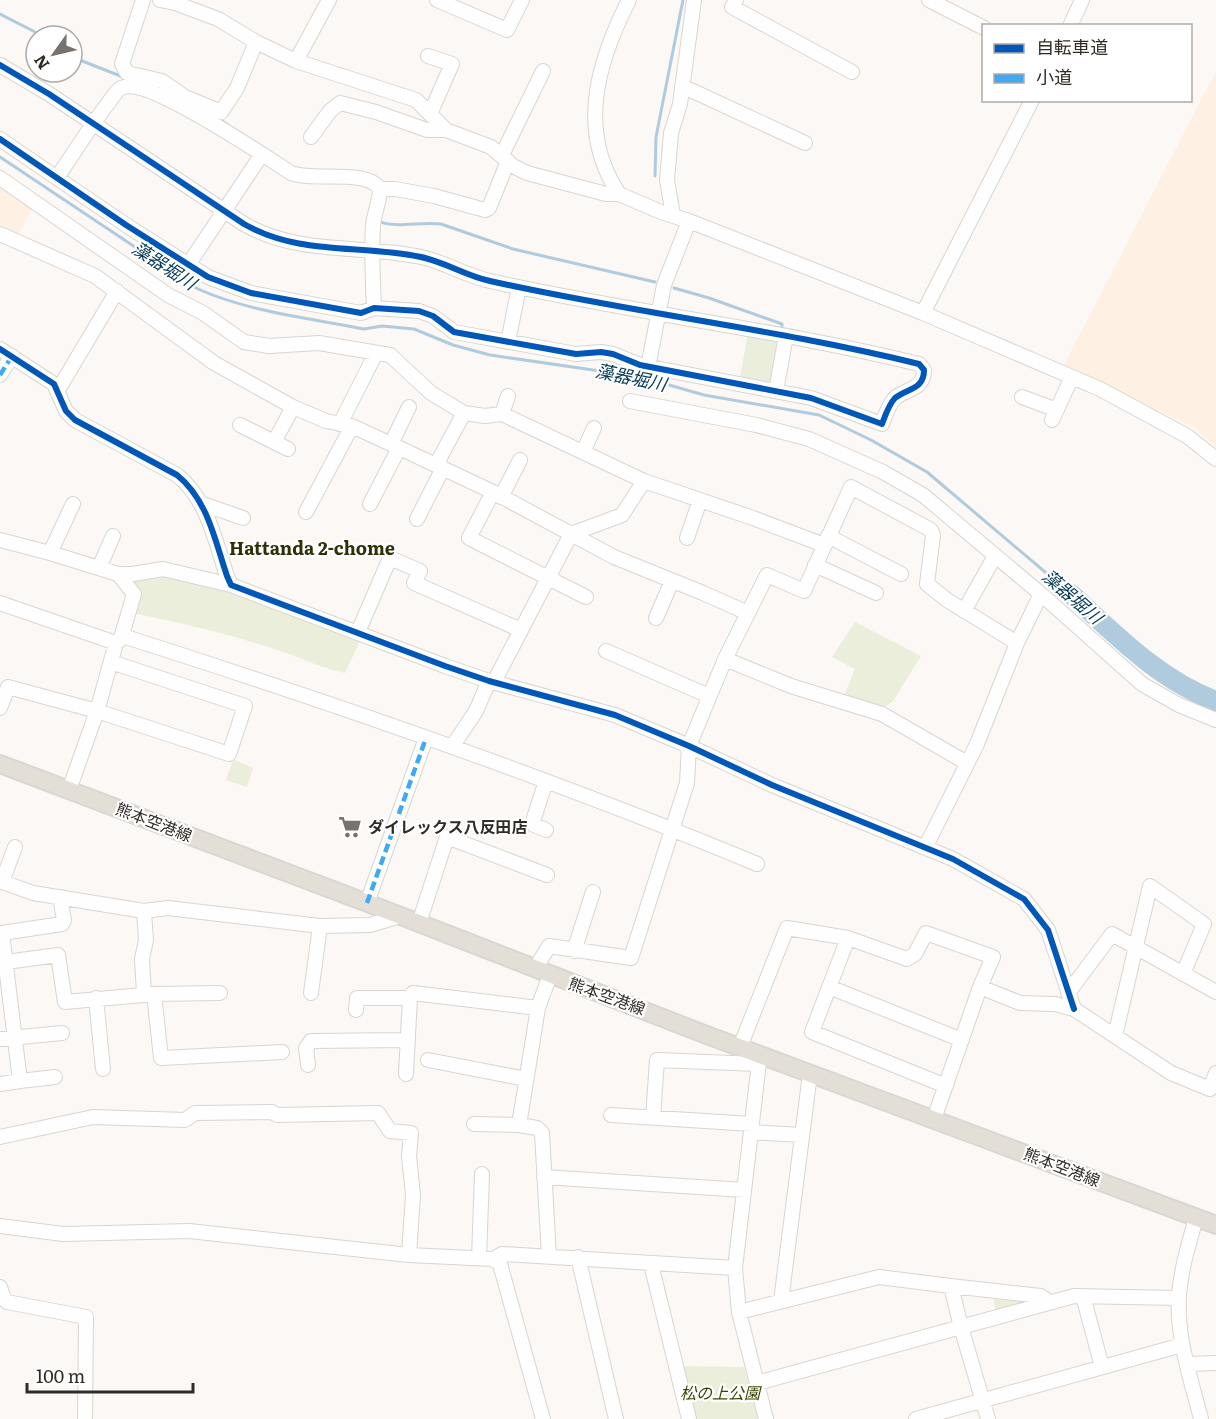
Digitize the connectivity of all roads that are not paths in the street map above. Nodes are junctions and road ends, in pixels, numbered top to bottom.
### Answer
1 (143, 0) edge
2 (160, 0) edge
3 (329, 0) edge
4 (437, 0) edge
5 (522, 0) edge
6 (629, 0) edge
7 (694, 0) edge
8 (736, 0) edge
9 (928, 0) edge
10 (1082, 0) edge
11 (1071, 24) edge
12 (982, 27) edge
13 (256, 42) junction
14 (428, 56) dead end
15 (296, 62) junction
16 (0, 65) edge
17 (543, 70) dead end
18 (852, 72) dead end
19 (682, 86) junction
20 (1031, 102) edge
21 (430, 114) junction
22 (93, 124) junction
23 (446, 130) junction
24 (311, 137) dead end
25 (0, 139) edge
26 (805, 143) dead end
27 (262, 154) junction
28 (505, 158) junction
29 (0, 178) edge
30 (57, 178) junction
31 (380, 189) junction
32 (619, 194) junction
33 (223, 210) junction
34 (673, 215) junction
35 (689, 221) junction
36 (0, 234) edge
37 (371, 251) junction
38 (188, 266) junction
39 (519, 287) junction
40 (117, 291) junction
41 (374, 308) junction
42 (659, 313) junction
43 (924, 313) junction
44 (786, 336) junction
45 (508, 342) junction
46 (6, 352) edge
47 (376, 353) junction
48 (648, 367) junction
49 (0, 375) edge
50 (1072, 377) junction
51 (58, 390) junction
52 (776, 391) junction
53 (508, 396) dead end
54 (1022, 397) dead end
55 (630, 401) dead end
56 (293, 406) junction
57 (409, 407) dead end
58 (464, 413) junction
59 (502, 414) junction
60 (240, 424) dead end
61 (346, 425) junction
62 (594, 428) dead end
63 (274, 442) junction
64 (395, 446) junction
65 (288, 449) dead end
66 (583, 452) junction
67 (1216, 459) edge
68 (520, 460) dead end
69 (440, 466) junction
70 (644, 482) junction
71 (497, 494) junction
72 (700, 500) junction
73 (200, 503) junction
74 (73, 504) dead end
75 (370, 504) dead end
76 (306, 512) dead end
77 (243, 518) dead end
78 (417, 519) dead end
79 (571, 534) junction
80 (113, 536) dead end
81 (687, 538) dead end
82 (0, 540) edge
83 (826, 541) junction
84 (50, 553) junction
85 (995, 556) junction
86 (815, 565) junction
87 (99, 568) junction
88 (118, 574) junction
89 (901, 574) dead end
90 (547, 577) junction
91 (672, 581) junction
92 (231, 585) junction
93 (876, 593) dead end
94 (1041, 594) junction
95 (586, 597) dead end
96 (0, 603) edge
97 (964, 611) junction
98 (748, 614) junction
99 (656, 618) dead end
100 (521, 630) junction
101 (358, 633) junction
102 (119, 641) junction
103 (1017, 643) junction
104 (606, 651) dead end
105 (725, 659) junction
106 (111, 662) junction
107 (491, 682) junction
108 (709, 696) junction
109 (0, 708) edge
110 (97, 711) junction
111 (1216, 720) edge
112 (426, 738) junction
113 (689, 746) junction
114 (452, 747) junction
115 (967, 763) junction
116 (0, 764) edge
117 (546, 781) junction
118 (69, 790) junction
119 (672, 828) junction
120 (546, 830) dead end
121 (926, 846) junction
122 (15, 847) dead end
123 (757, 864) dead end
124 (547, 875) dead end
125 (1, 881) edge
126 (593, 892) dead end
127 (60, 897) junction
128 (367, 903) junction
129 (144, 911) junction
130 (400, 916) junction
131 (419, 923) junction
132 (320, 926) junction
133 (848, 938) junction
134 (1136, 947) junction
135 (574, 951) junction
136 (4, 959) edge
137 (542, 972) junction
138 (1183, 974) junction
139 (829, 987) junction
140 (980, 987) junction
141 (1216, 992) edge
142 (220, 993) dead end
143 (311, 993) dead end
144 (1068, 993) junction
145 (149, 994) junction
146 (96, 998) junction
147 (410, 998) junction
148 (538, 1008) junction
149 (356, 1010) dead end
150 (1074, 1010) junction
151 (63, 1033) dead end
152 (1115, 1036) junction
153 (15, 1037) junction
154 (0, 1039) edge
155 (407, 1040) junction
156 (962, 1040) junction
157 (740, 1047) junction
158 (282, 1052) dead end
159 (759, 1059) junction
160 (428, 1060) dead end
161 (308, 1065) dead end
162 (103, 1069) dead end
163 (1216, 1073) edge
164 (406, 1074) dead end
165 (810, 1074) junction
166 (55, 1077) dead end
167 (526, 1079) junction
168 (20, 1081) junction
169 (0, 1084) edge
170 (945, 1086) junction
171 (1213, 1090) edge
172 (611, 1115) dead end
173 (653, 1118) junction
174 (934, 1119) junction
175 (474, 1124) dead end
176 (519, 1125) junction
177 (751, 1128) junction
178 (802, 1135) junction
179 (0, 1137) edge
180 (482, 1174) dead end
181 (544, 1177) junction
182 (744, 1190) junction
183 (1196, 1218) junction
184 (1216, 1225) edge
185 (0, 1226) edge
186 (409, 1255) junction
187 (549, 1256) junction
188 (578, 1257) junction
189 (486, 1258) junction
190 (651, 1264) junction
191 (735, 1268) junction
192 (951, 1286) junction
193 (0, 1287) edge
194 (1083, 1296) junction
195 (1179, 1298) junction
196 (781, 1301) junction
197 (1049, 1302) junction
198 (739, 1312) junction
199 (961, 1327) junction
200 (1182, 1345) junction
201 (1216, 1363) edge
202 (1187, 1364) junction
203 (1102, 1367) junction
204 (757, 1383) junction
205 (983, 1401) junction
206 (1216, 1417) edge
207 (86, 1419) edge
208 (543, 1419) edge
209 (616, 1419) edge
210 (689, 1419) edge
211 (766, 1419) edge
212 (916, 1419) edge
213 (988, 1419) edge
214 (1202, 1419) edge
215 (1207, 1419) edge

1 - 13 street
2 - 13 street
3 - 15 street
4 - 5 street
6 - 32 street
7 - 19 street
8 - 18 street
9 - 12 street
10 - 11 street
13 - 15 street
14 - 21 street
15 - 21 street
16 - 22 street
17 - 28 street
19 - 26 street
19 - 34 street
20 - 43 street
21 - 23 street
22 - 27 street
22 - 30 street
22 - 33 street
23 - 24 street
23 - 28 street
25 - 30 street
27 - 31 street
27 - 33 street
28 - 31 street
28 - 32 street
29 - 47 street
30 - 38 street
31 - 37 street
32 - 34 street
33 - 37 street
33 - 38 street
34 - 35 street
35 - 42 street
35 - 43 street
36 - 40 street
37 - 39 street
37 - 41 street
38 - 41 street
39 - 42 street
39 - 45 street
40 - 51 street
40 - 56 street
41 - 45 street
42 - 44 street
42 - 48 street
43 - 50 street
44 - 52 street
44 - 52 street
45 - 48 street
46 - 49 street
46 - 51 street
47 - 58 street
47 - 61 street
48 - 52 street
50 - 54 street
50 - 67 street
51 - 73 street
53 - 59 street
55 - 85 street
56 - 61 street
56 - 63 street
57 - 64 street
58 - 59 street
58 - 69 street
59 - 66 street
60 - 63 street
61 - 64 street
61 - 76 street
62 - 66 street
63 - 65 street
64 - 69 street
64 - 75 street
66 - 70 street
68 - 71 street
69 - 71 street
69 - 78 street
70 - 72 street
70 - 79 street
71 - 79 street
71 - 90 street
72 - 81 street
72 - 83 street
73 - 77 street
73 - 92 street
74 - 84 street
79 - 90 street
79 - 91 street
80 - 87 street
82 - 84 street
83 - 86 street
83 - 89 street
83 - 97 street
84 - 87 street
85 - 94 street
85 - 97 street
86 - 93 street
86 - 98 street
87 - 88 street
88 - 92 street
88 - 102 street
90 - 95 street
90 - 100 street
91 - 98 street
91 - 99 street
92 - 101 street
94 - 103 street
94 - 111 street
96 - 102 street
97 - 103 street
98 - 105 street
100 - 101 street
100 - 107 street
101 - 107 street
102 - 106 street
102 - 112 street
103 - 115 street
104 - 108 street
105 - 108 street
105 - 115 street
106 - 110 street
106 - 110 street
107 - 113 street
107 - 114 street
108 - 113 street
109 - 110 street
110 - 118 street
112 - 114 street
112 - 128 street
113 - 119 street
113 - 121 street
114 - 117 street
115 - 121 street
116 - 118 main road, 熊本空港線
117 - 119 street
117 - 120 street
118 - 128 main road, 熊本空港線
119 - 123 street
119 - 135 street
121 - 144 street
122 - 125 street
124 - 131 street
125 - 127 street
126 - 135 street
127 - 129 street
127 - 136 street
128 - 130 main road, 熊本空港線
129 - 132 street
129 - 145 street
130 - 131 main road, 熊本空港線
130 - 132 street
131 - 137 main road, 熊本空港線
132 - 143 street
133 - 139 street
133 - 140 street
133 - 157 street
134 - 138 street
134 - 138 street
134 - 144 street
134 - 152 street
135 - 137 street
136 - 146 street
136 - 153 street
137 - 148 street
137 - 157 main road, 熊本空港線
138 - 141 street
139 - 156 street
139 - 170 street
140 - 150 street
140 - 156 street
142 - 145 street
144 - 150 street
145 - 146 street
145 - 158 street
146 - 162 street
147 - 148 street
147 - 149 street
147 - 155 street
148 - 167 street
150 - 152 street
151 - 153 street
152 - 171 street
153 - 154 street
153 - 168 street
155 - 161 street
155 - 164 street
156 - 170 street
157 - 159 main road, 熊本空港線
159 - 165 main road, 熊本空港線
159 - 173 street
159 - 177 street
160 - 167 street
163 - 171 street
165 - 174 main road, 熊本空港線
165 - 178 street
166 - 168 street
167 - 176 street
168 - 169 street
170 - 174 street
172 - 173 street
173 - 177 street
174 - 183 main road, 熊本空港線
175 - 176 street
176 - 181 street
177 - 178 street
177 - 182 street
178 - 196 street
179 - 186 street
180 - 189 street
181 - 182 street
181 - 187 street
182 - 191 street
183 - 184 main road, 熊本空港線
183 - 195 street
185 - 186 street
186 - 189 street
187 - 188 street
187 - 189 street
188 - 190 street
188 - 209 street
189 - 208 street
190 - 191 street
190 - 210 street
191 - 198 street
192 - 196 street
192 - 197 street
192 - 199 street
193 - 207 street
194 - 195 street
194 - 197 street
194 - 203 street
195 - 200 street
196 - 198 street
197 - 199 street
198 - 204 street
199 - 204 street
199 - 205 street
200 - 202 street
200 - 203 street
201 - 202 street
202 - 214 street
203 - 205 street
204 - 211 street
205 - 212 street
205 - 213 street
206 - 215 street

